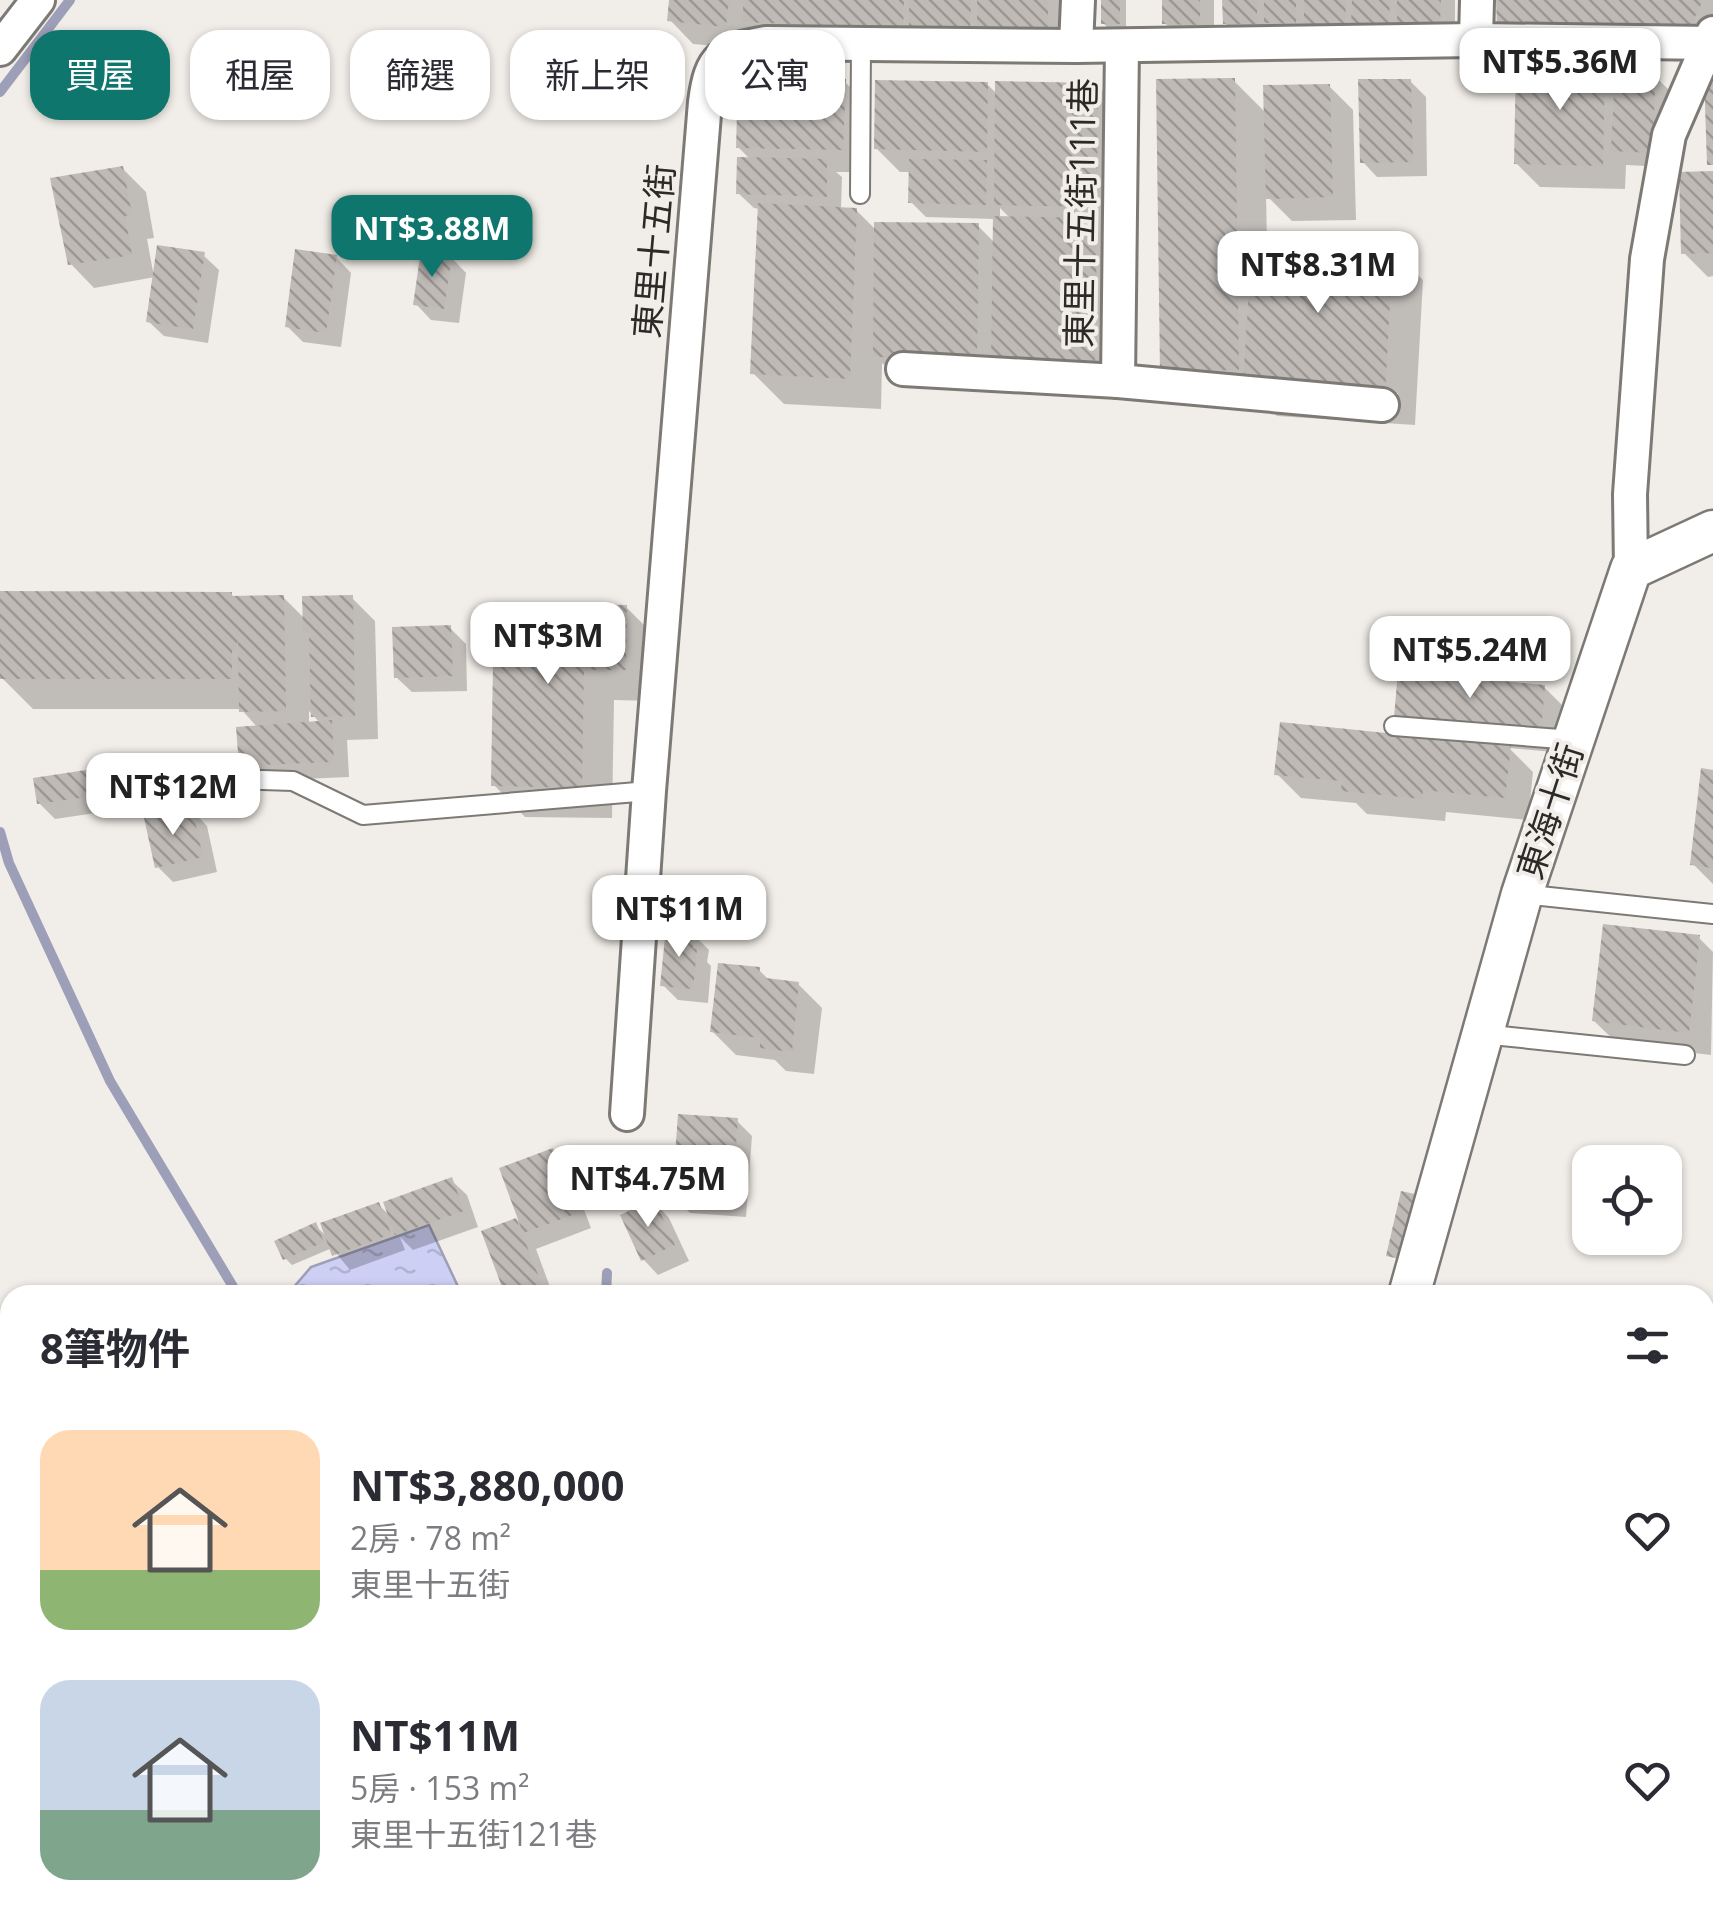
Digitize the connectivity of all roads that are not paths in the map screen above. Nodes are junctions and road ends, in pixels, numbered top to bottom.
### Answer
1 (38, 0) edge
2 (1078, 0) edge
3 (1477, 0) edge
4 (1476, 40) junction
5 (1712, 40) edge
6 (861, 44) junction
7 (1076, 46) junction
8 (1122, 46) junction
9 (0, 49) edge
10 (860, 194) dead end
11 (903, 369) dead end
12 (1118, 381) junction
13 (1382, 404) dead end
14 (1713, 530) edge
15 (1631, 569) junction
16 (1394, 726) dead end
17 (1573, 740) junction
18 (232, 779) dead end
19 (649, 791) junction
20 (1522, 894) junction
21 (1713, 914) edge
22 (1482, 1034) junction
23 (1685, 1056) dead end
24 (627, 1114) dead end
25 (1412, 1285) edge

1 - 9 street
2 - 7 street
3 - 4 street
4 - 5 street, 東里十五街
4 - 8 street, 東里十五街
5 - 15 street, 東海十街
6 - 7 street, 東里十五街
6 - 10 lane
6 - 19 street, 東里十五街
7 - 8 street, 東里十五街
8 - 12 street, 東里十五街111巷
11 - 12 street, 東里十五街111巷
12 - 13 street, 東里十五街111巷
14 - 15 street
15 - 17 street, 東海十街
16 - 17 lane
17 - 20 street, 東海十街
18 - 19 lane
19 - 24 street, 東里十五街
20 - 21 lane
20 - 22 street, 東海十街
22 - 23 lane
22 - 25 street, 東海十街

